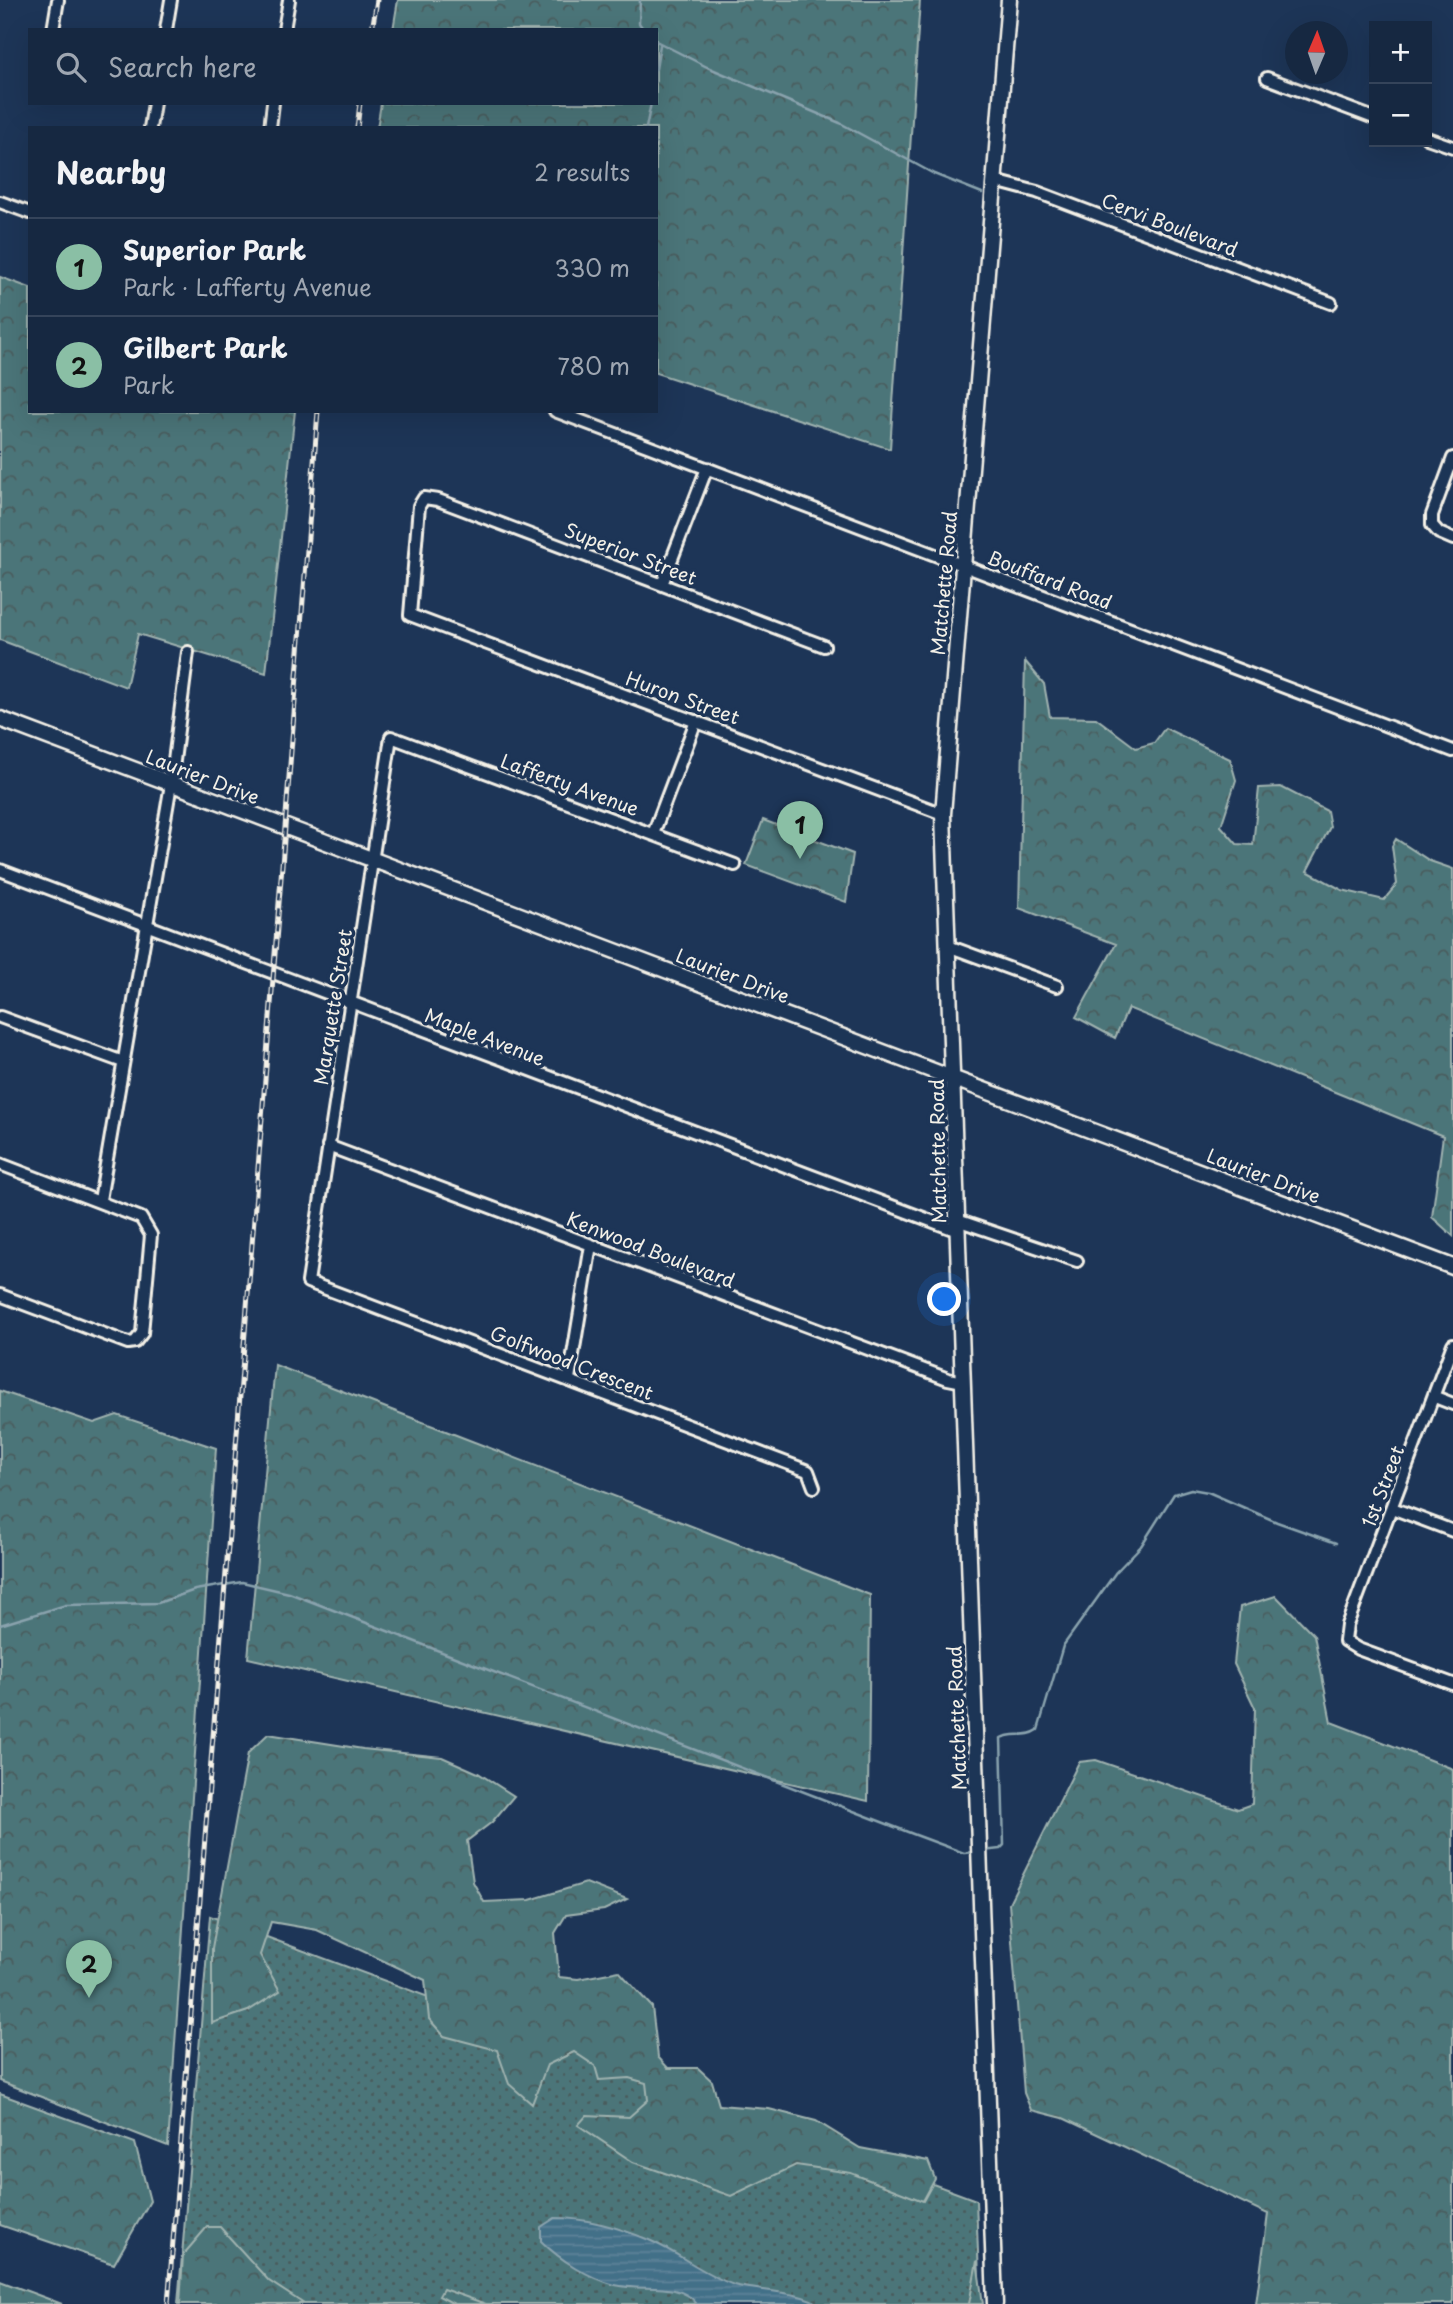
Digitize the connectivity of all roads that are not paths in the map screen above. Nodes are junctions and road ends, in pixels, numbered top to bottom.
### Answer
1 (58, 0) edge
2 (171, 0) edge
3 (289, 0) edge
4 (1009, 0) edge
5 (53, 28) edge
6 (166, 28) edge
7 (284, 28) edge
8 (1267, 78) dead end
9 (154, 105) edge
10 (273, 105) edge
11 (1369, 116) edge
12 (150, 126) edge
13 (270, 126) edge
14 (1432, 140) edge
15 (1453, 147) edge
16 (995, 181) junction
17 (0, 202) edge
18 (28, 213) edge
19 (1331, 303) dead end
20 (560, 413) edge
21 (1453, 458) edge
22 (707, 468) junction
23 (1453, 539) edge
24 (964, 566) junction
25 (663, 582) junction
26 (410, 615) joint
27 (824, 646) dead end
28 (188, 652) dead end
29 (0, 719) edge
30 (696, 721) junction
31 (391, 737) joint
32 (1453, 751) edge
33 (171, 784) junction
34 (943, 814) junction
35 (653, 834) junction
36 (373, 861) junction
37 (735, 865) dead end
38 (0, 870) edge
39 (146, 926) junction
40 (948, 946) junction
41 (1057, 986) dead end
42 (350, 1004) junction
43 (0, 1017) edge
44 (123, 1062) junction
45 (954, 1079) junction
46 (328, 1146) junction
47 (0, 1164) edge
48 (100, 1200) junction
49 (958, 1225) junction
50 (591, 1245) junction
51 (1077, 1261) dead end
52 (1453, 1267) edge
53 (307, 1282) joint
54 (0, 1295) edge
55 (1453, 1344) edge
56 (569, 1379) junction
57 (963, 1382) junction
58 (1435, 1397) junction
59 (1453, 1404) edge
60 (814, 1487) dead end
61 (1392, 1508) junction
62 (1453, 1531) edge
63 (1453, 1684) edge
64 (995, 2304) edge

1 - 5 street
2 - 6 street
3 - 7 street
4 - 16 street, Matchette Road
8 - 11 street
9 - 12 street
10 - 13 street
14 - 15 street
16 - 19 street, Cervi Boulevard
16 - 24 street, Matchette Road
17 - 18 street
20 - 22 street, Bouffard Road
21 - 23 street
22 - 24 street, Bouffard Road
22 - 25 street
24 - 32 street, Bouffard Road
24 - 34 street, Matchette Road
25 - 26 street, Superior Street
25 - 27 street, Superior Street
26 - 30 street, Huron Street
28 - 33 street
29 - 33 street, Laurier Drive
30 - 34 street, Huron Street
30 - 35 street
31 - 35 street, Lafferty Avenue
31 - 36 street, Marquette Street
33 - 36 street, Laurier Drive
33 - 39 street
34 - 40 street, Matchette Road
35 - 37 street, Lafferty Avenue
36 - 42 street, Marquette Street
36 - 45 street, Laurier Drive
38 - 39 street, Maple Avenue
39 - 42 street, Maple Avenue
39 - 44 street
40 - 41 street
40 - 45 street, Matchette Road
42 - 46 street, Marquette Street
42 - 49 street, Maple Avenue
43 - 44 street
44 - 48 street
45 - 49 street, Matchette Road
45 - 52 street, Laurier Drive
46 - 50 street, Kenwood Boulevard
46 - 53 street, Marquette Street
47 - 48 street
48 - 54 street
49 - 51 street, Maple Avenue
49 - 57 street, Matchette Road
50 - 56 street
50 - 57 street, Kenwood Boulevard
53 - 56 street, Golfwood Crescent
55 - 58 street, 1st Street
56 - 60 street, Golfwood Crescent
57 - 64 street, Matchette Road
58 - 59 street
58 - 61 street, 1st Street
61 - 62 street
61 - 63 street, 1st Street

